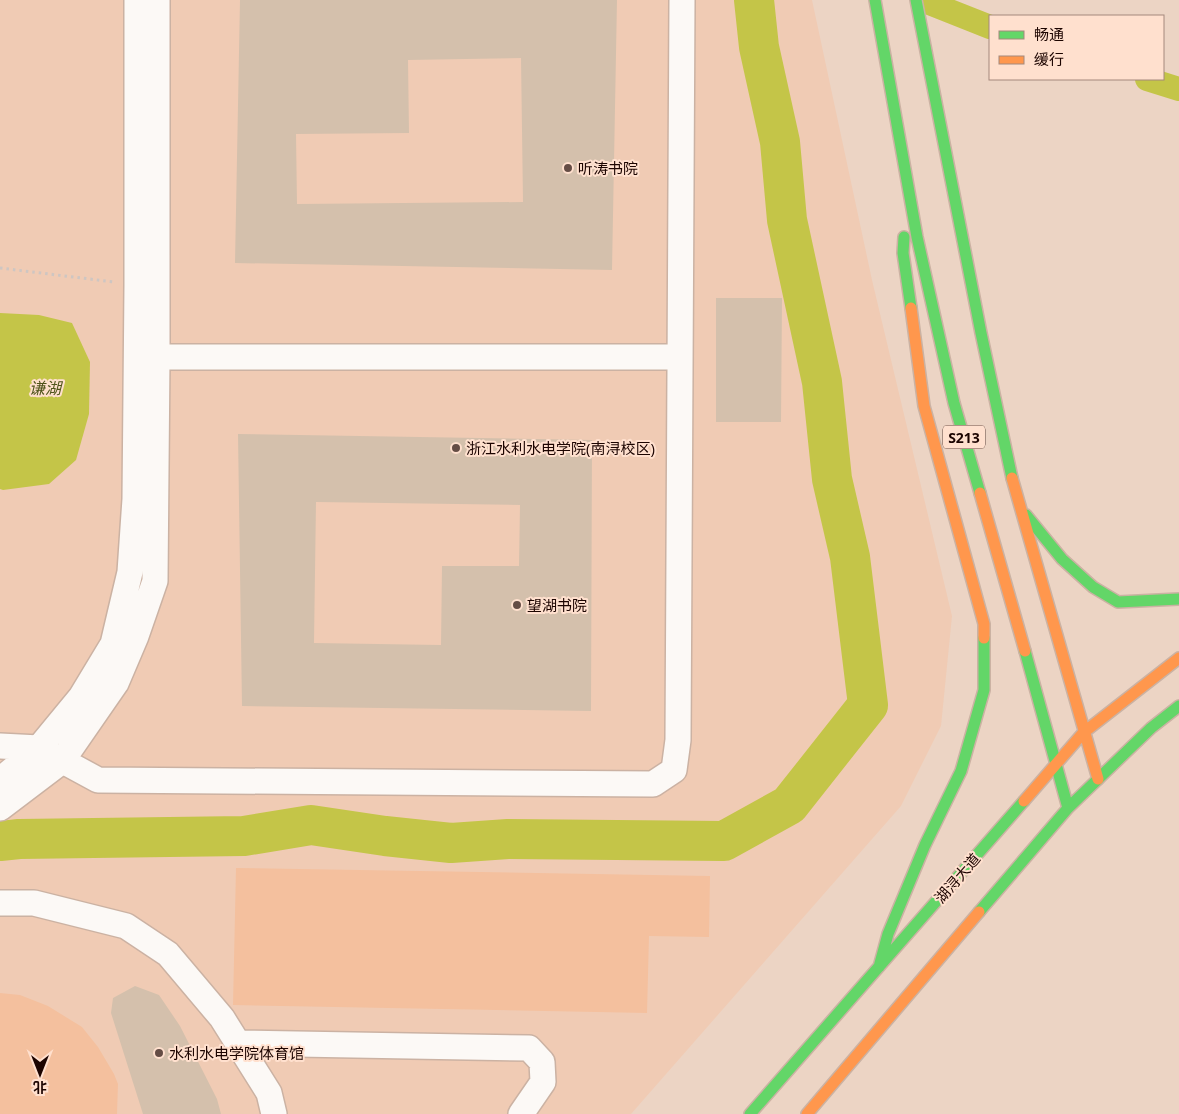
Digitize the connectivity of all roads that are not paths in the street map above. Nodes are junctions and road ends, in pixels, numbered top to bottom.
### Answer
1 (137, 0) edge
2 (157, 0) edge
3 (682, 0) edge
4 (875, 0) edge
5 (916, 0) edge
6 (907, 183) junction
7 (157, 357) junction
8 (680, 357) junction
9 (1019, 507) junction
10 (1179, 599) edge
11 (1179, 658) edge
12 (1179, 706) edge
13 (1084, 733) junction
14 (0, 746) edge
15 (31, 755) junction
16 (62, 760) junction
17 (1057, 764) junction
18 (1098, 779) junction
19 (3, 796) edge
20 (1068, 808) junction
21 (0, 903) edge
22 (879, 967) junction
23 (238, 1043) junction
24 (274, 1114) edge
25 (522, 1114) edge
26 (750, 1114) edge
27 (807, 1114) edge

1 - 15 street
2 - 7 street
3 - 8 street
4 - 6 main road, S213
5 - 9 main road, S213
6 - 17 main road, S213
6 - 22 main road
7 - 8 street
7 - 16 street
8 - 16 street
9 - 10 main road
9 - 13 main road, S213
11 - 13 main road, 湖浔大道
12 - 18 main road
13 - 17 main road, 湖浔大道
13 - 18 main road, S213
14 - 15 street
15 - 16 street
15 - 19 street
16 - 19 street
17 - 20 main road, S213
17 - 22 main road, 湖浔大道
18 - 20 main road
20 - 27 main road
21 - 23 street
22 - 26 main road, 湖浔大道
23 - 24 street
23 - 25 street

